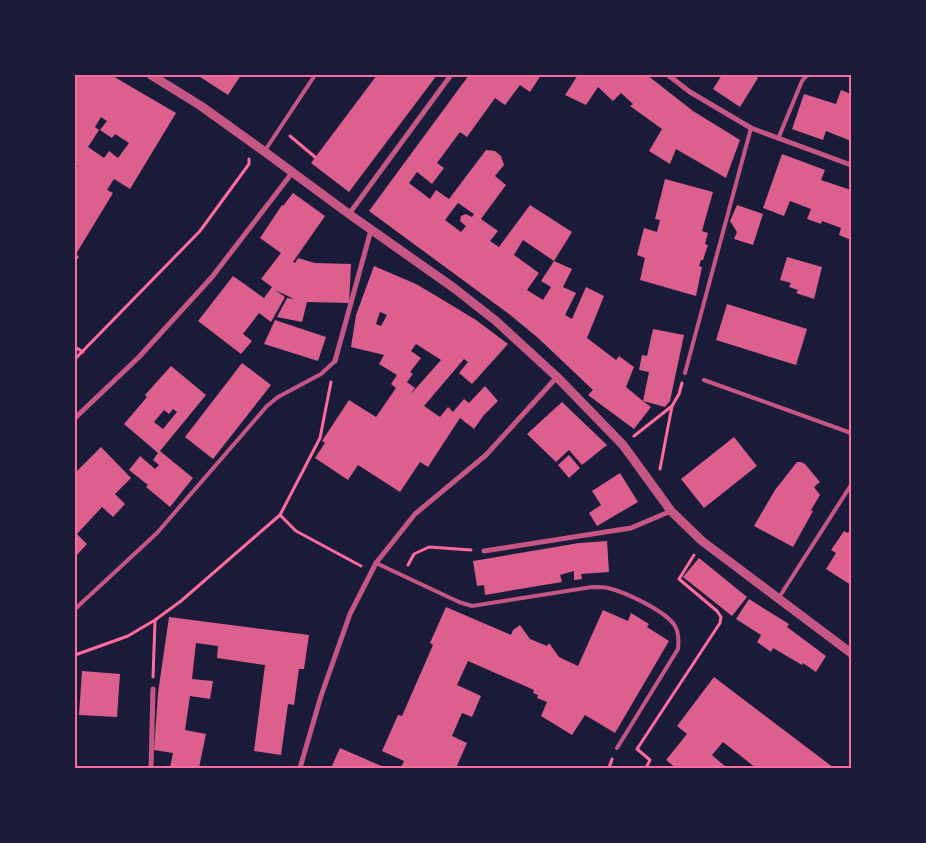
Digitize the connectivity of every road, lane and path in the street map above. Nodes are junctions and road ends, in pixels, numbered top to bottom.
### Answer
1 (151, 75) edge
2 (315, 75) edge
3 (451, 75) edge
4 (668, 75) edge
5 (806, 75) edge
6 (280, 128) junction
7 (751, 128) junction
8 (778, 139) junction
9 (248, 152) dead end
10 (264, 152) junction
11 (315, 157) dead end
12 (851, 165) edge
13 (292, 173) junction
14 (349, 214) junction
15 (371, 230) junction
16 (75, 347) edge
17 (83, 352) junction
18 (75, 359) edge
19 (335, 361) junction
20 (685, 373) dead end
21 (557, 377) junction
22 (704, 380) dead end
23 (679, 394) dead end
24 (672, 406) junction
25 (75, 418) edge
26 (640, 431) dead end
27 (851, 433) edge
28 (664, 447) dead end
29 (851, 485) edge
30 (671, 511) junction
31 (280, 515) junction
32 (484, 551) joint
33 (376, 563) junction
34 (372, 572) junction
35 (401, 575) junction
36 (778, 599) junction
37 (75, 609) edge
38 (155, 620) junction
39 (851, 653) edge
40 (75, 655) edge
41 (153, 689) joint
42 (617, 748) dead end
43 (151, 768) edge
44 (300, 768) edge

1 - 10 street
2 - 6 lane
3 - 14 street
4 - 7 street
5 - 8 lane
6 - 10 lane
6 - 11 path
7 - 8 street
7 - 20 lane
8 - 12 street
9 - 17 path
10 - 13 street
13 - 14 street
13 - 25 street
14 - 15 street
15 - 19 street
15 - 21 street
16 - 17 path
17 - 18 path
19 - 31 path
19 - 37 lane
21 - 30 street
21 - 33 street
22 - 27 lane
23 - 24 path
24 - 26 path
24 - 28 path
29 - 36 lane
30 - 32 street
30 - 36 street
31 - 34 path
31 - 38 path
32 - 35 path
33 - 34 street
33 - 35 lane
34 - 44 street
35 - 42 lane
36 - 39 street
38 - 40 path
38 - 41 path
41 - 43 street

